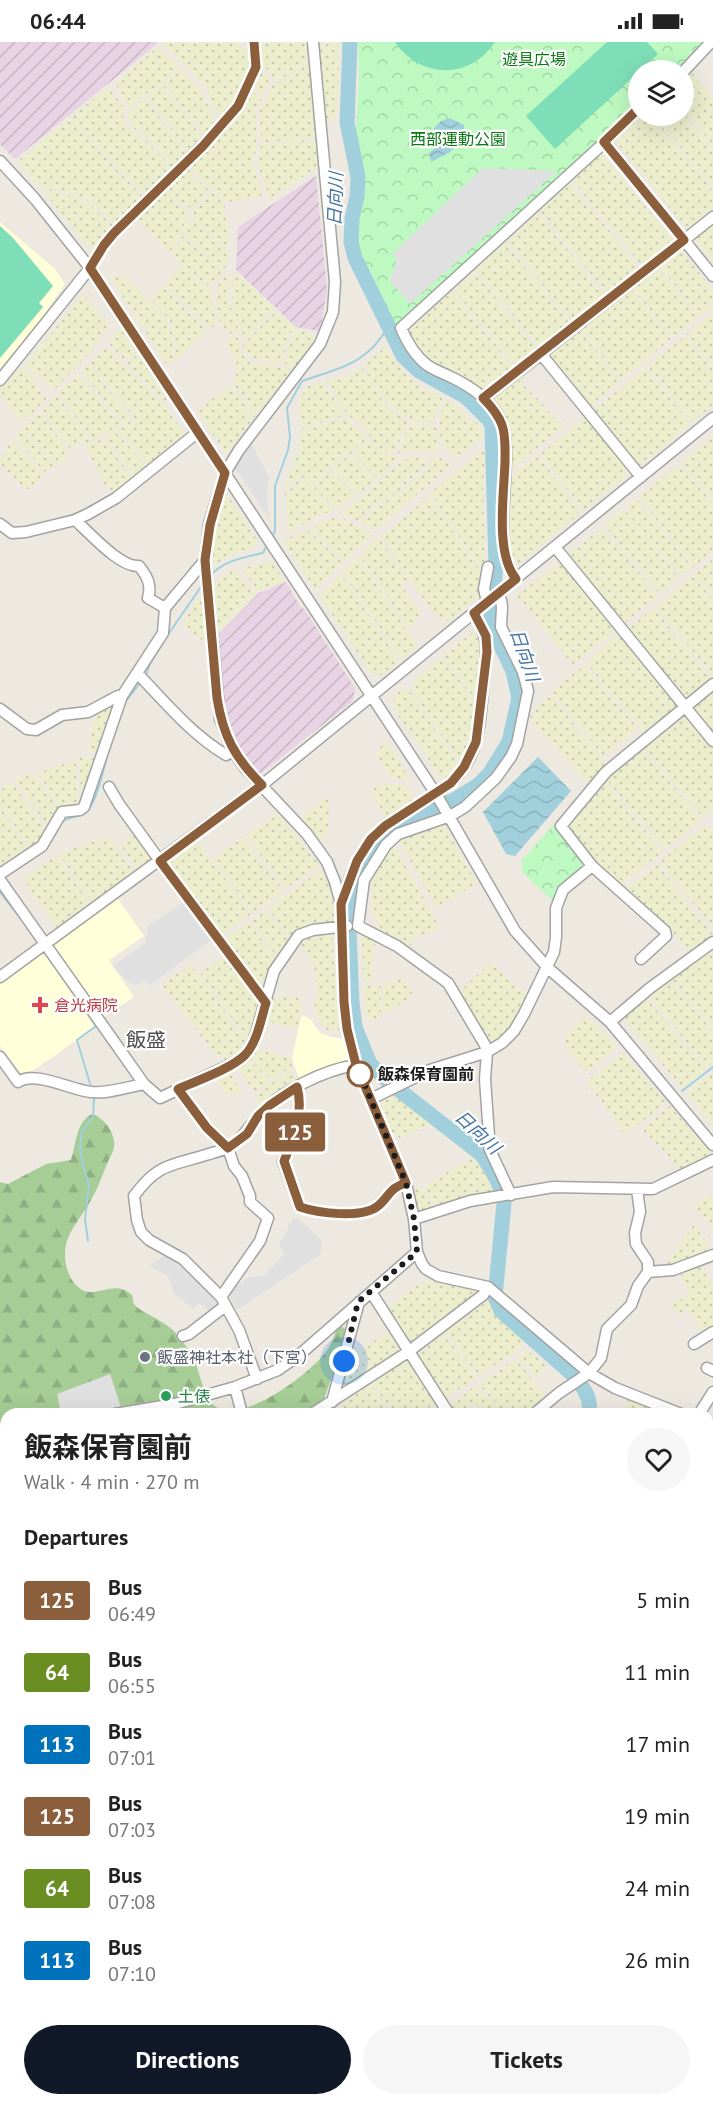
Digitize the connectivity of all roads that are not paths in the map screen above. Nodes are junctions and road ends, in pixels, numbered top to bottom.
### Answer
1 (254, 42) edge
2 (313, 42) edge
3 (711, 42) edge
4 (694, 60) edge
5 (628, 119) edge
6 (604, 142) junction
7 (2, 168) edge
8 (713, 216) edge
9 (684, 240) junction
10 (90, 268) junction
11 (713, 276) edge
12 (542, 354) junction
13 (0, 380) edge
14 (483, 398) junction
15 (713, 418) edge
16 (198, 432) junction
17 (225, 473) junction
18 (641, 477) junction
19 (75, 520) junction
20 (0, 524) edge
21 (555, 547) junction
22 (205, 560) junction
23 (488, 567) dead end
24 (516, 579) junction
25 (494, 597) junction
26 (165, 608) junction
27 (474, 613) junction
28 (138, 674) junction
29 (713, 684) edge
30 (122, 696) junction
31 (372, 697) junction
32 (685, 707) junction
33 (0, 709) edge
34 (713, 741) edge
35 (233, 751) junction
36 (262, 785) junction
37 (109, 787) dead end
38 (437, 796) junction
39 (448, 813) junction
40 (160, 861) junction
41 (592, 866) junction
42 (0, 874) edge
43 (0, 880) edge
44 (341, 904) junction
45 (358, 926) junction
46 (341, 927) junction
47 (713, 942) edge
48 (45, 945) junction
49 (641, 959) dead end
50 (548, 968) junction
51 (0, 977) edge
52 (266, 1003) junction
53 (610, 1022) junction
54 (487, 1052) junction
55 (0, 1057) edge
56 (356, 1065) junction
57 (144, 1084) junction
58 (297, 1087) junction
59 (178, 1089) junction
60 (371, 1099) junction
61 (713, 1145) edge
62 (228, 1148) junction
63 (713, 1160) edge
64 (406, 1183) junction
65 (637, 1189) junction
66 (511, 1196) junction
67 (414, 1219) junction
68 (417, 1252) junction
69 (713, 1255) edge
70 (648, 1272) junction
71 (490, 1288) junction
72 (371, 1292) junction
73 (223, 1302) junction
74 (358, 1302) junction
75 (713, 1332) edge
76 (183, 1336) dead end
77 (694, 1344) dead end
78 (408, 1352) junction
79 (586, 1375) junction
80 (257, 1379) junction
81 (235, 1387) junction
82 (713, 1392) edge
83 (332, 1402) junction
84 (151, 1408) edge
85 (240, 1408) edge
86 (322, 1408) edge
87 (445, 1408) edge
88 (541, 1408) edge
89 (666, 1408) edge
90 (703, 1408) edge

1 - 10 street
2 - 17 street
3 - 4 street
5 - 6 street
6 - 9 street
6 - 14 street
7 - 10 street
8 - 9 street
9 - 11 street
9 - 12 street
10 - 13 street
10 - 16 street
12 - 14 street
12 - 18 street
14 - 24 street
15 - 18 street
16 - 17 street
16 - 19 street
17 - 22 street
17 - 31 street
18 - 21 street
19 - 20 street
19 - 26 street
21 - 24 street
21 - 32 street
22 - 26 street
22 - 35 street
23 - 25 street
24 - 25 street
25 - 27 street
25 - 39 street
26 - 28 street
27 - 31 street
27 - 38 street
28 - 30 street
28 - 35 street
29 - 32 street
30 - 33 street
30 - 42 street
31 - 36 street
31 - 38 street
32 - 34 street
32 - 41 street
35 - 36 street
36 - 40 street
36 - 44 street
37 - 40 street
38 - 39 street
38 - 44 street
39 - 45 street
39 - 50 street
40 - 48 street
40 - 52 street
41 - 49 street
41 - 50 street
43 - 48 street
44 - 46 street
45 - 46 street
45 - 54 street
46 - 52 street
46 - 56 street
47 - 53 street
48 - 51 street
48 - 57 street
50 - 53 street
50 - 54 street
52 - 59 street
53 - 61 street
54 - 60 street
54 - 66 street
55 - 57 street
56 - 58 street
56 - 60 street
57 - 59 street
58 - 62 street
58 - 64 street
59 - 62 street
60 - 64 street
62 - 73 street
62 - 73 street
63 - 65 street
64 - 67 street
65 - 66 street
65 - 70 street
66 - 67 street
67 - 68 street
68 - 71 street
68 - 72 street
69 - 70 street
70 - 79 street
71 - 78 street
71 - 79 street
72 - 74 street
72 - 78 street
73 - 76 street
73 - 80 street
74 - 80 street
74 - 83 street
75 - 77 street
78 - 83 street
78 - 87 street
79 - 88 street
79 - 89 street
80 - 81 street
81 - 84 street
81 - 85 street
82 - 90 street
83 - 86 street

